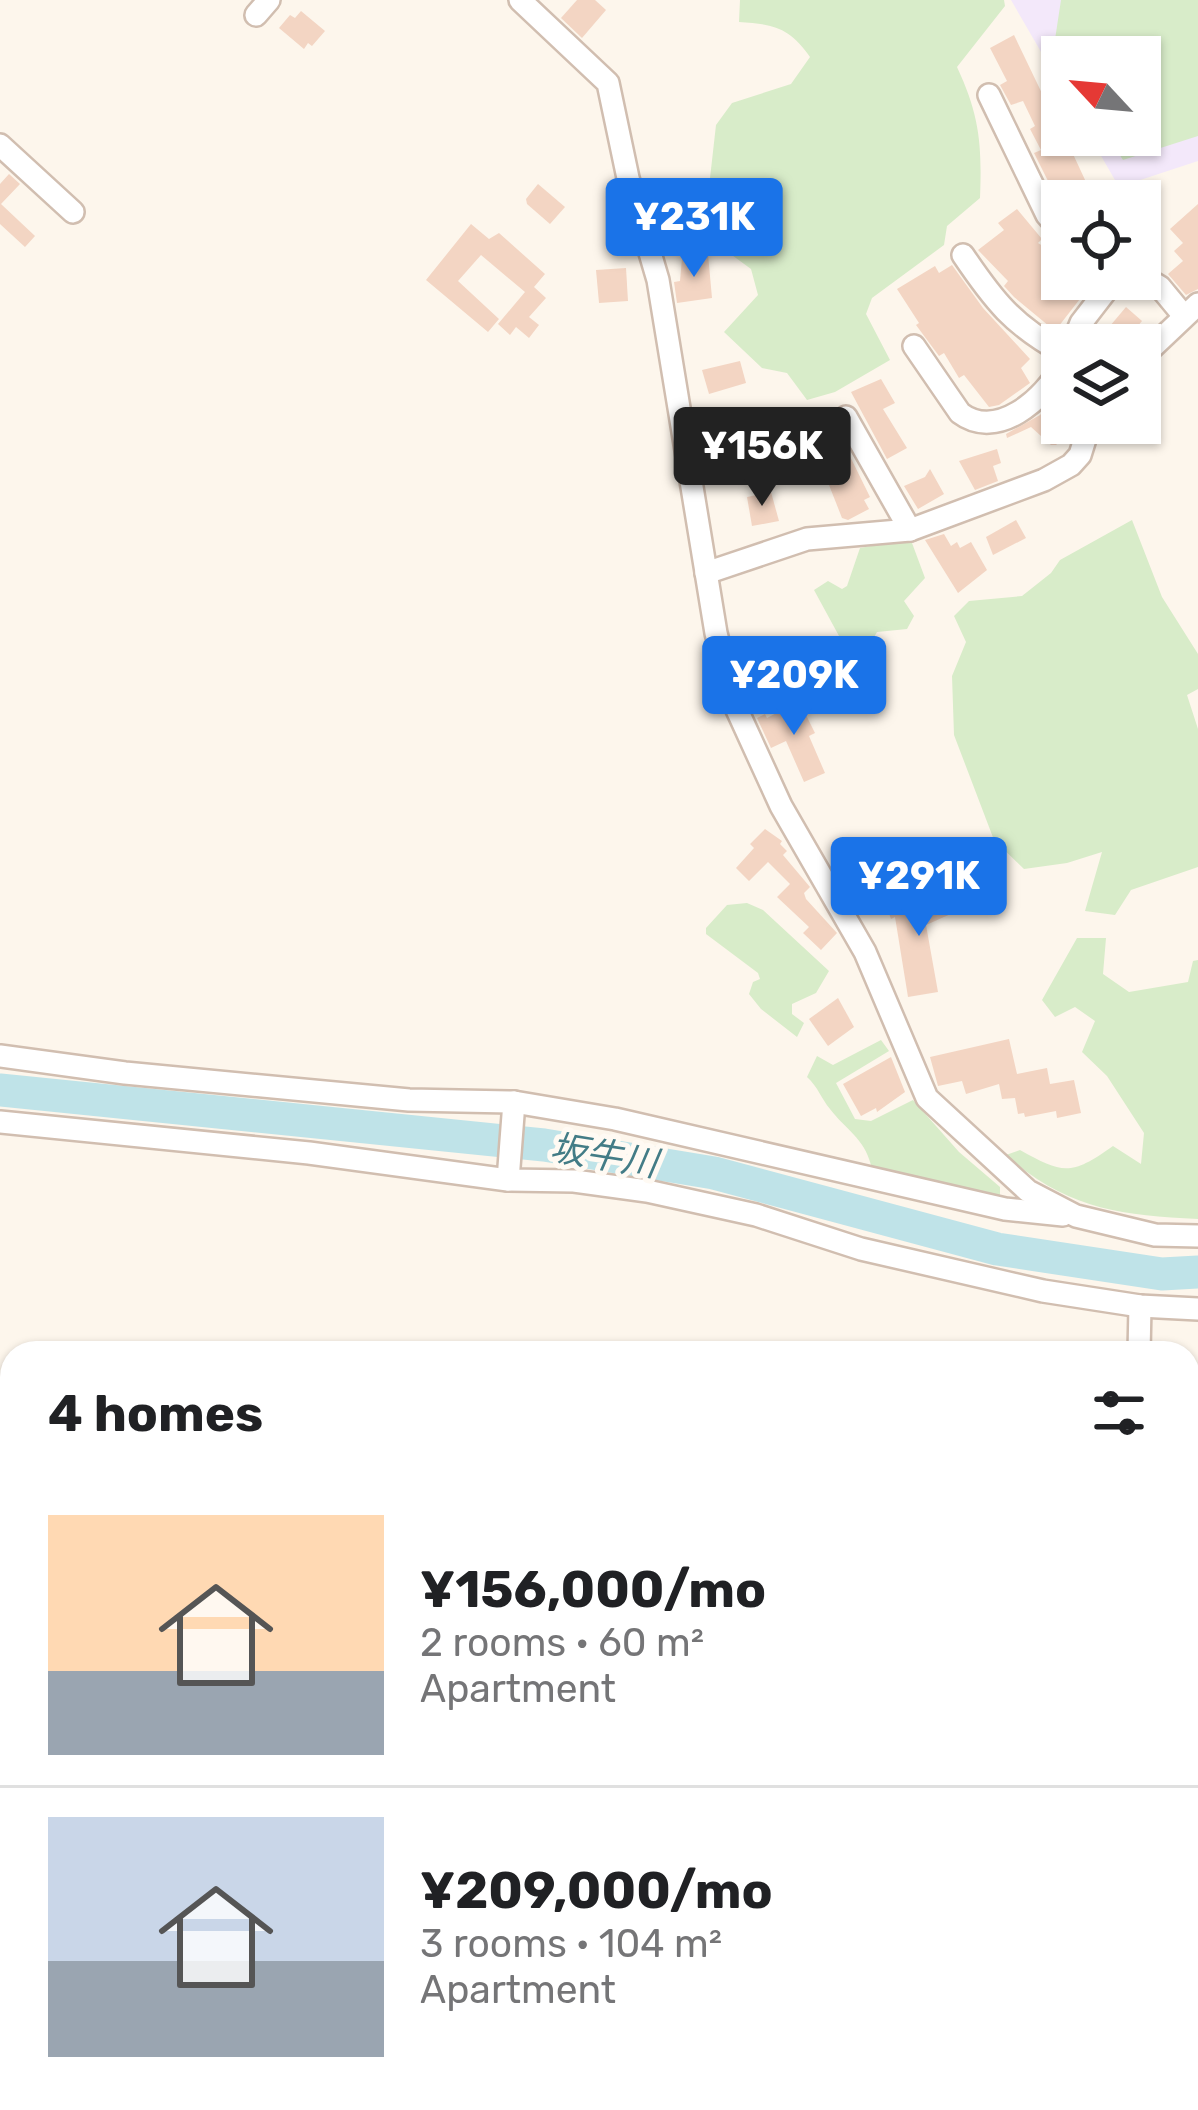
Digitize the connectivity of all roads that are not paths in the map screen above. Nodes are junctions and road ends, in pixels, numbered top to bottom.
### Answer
1 (520, 0) edge
2 (989, 95) dead end
3 (0, 145) edge
4 (1041, 203) edge
5 (74, 212) dead end
6 (963, 255) dead end
7 (1161, 288) edge
8 (1099, 300) edge
9 (1191, 310) edge
10 (1081, 324) edge
11 (1161, 339) edge
12 (1041, 340) edge
13 (914, 346) dead end
14 (1041, 393) edge
15 (847, 417) dead end
16 (1083, 444) edge
17 (910, 530) junction
18 (706, 573) junction
19 (0, 1056) edge
20 (514, 1110) junction
21 (0, 1122) edge
22 (508, 1173) junction
23 (1076, 1216) junction
24 (1198, 1236) edge
25 (1141, 1306) junction
26 (1198, 1309) edge
27 (1140, 1341) edge

1 - 18 street
2 - 4 street
3 - 5 street
6 - 12 street
7 - 9 street
8 - 10 street
9 - 11 street
13 - 14 street
15 - 17 street
16 - 17 street
17 - 18 street
18 - 23 street
19 - 20 street
20 - 22 street
20 - 23 street
21 - 22 street
22 - 25 street
23 - 24 street
25 - 26 street
25 - 27 street

